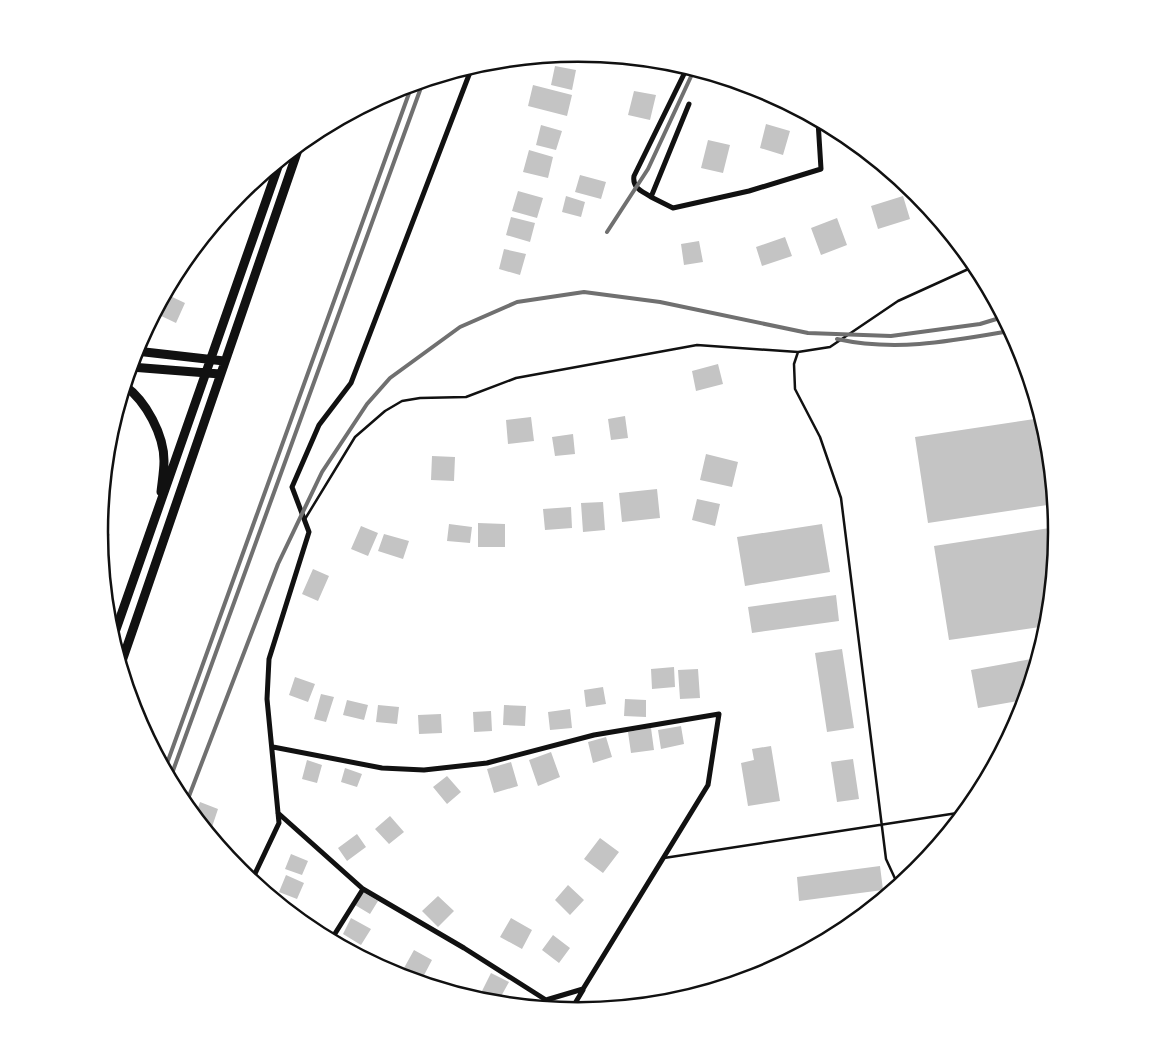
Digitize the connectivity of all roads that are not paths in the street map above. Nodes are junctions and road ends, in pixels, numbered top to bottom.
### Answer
1 (469, 75) edge
2 (684, 75) edge
3 (689, 104) dead end
4 (818, 129) edge
5 (295, 158) edge
6 (276, 173) edge
7 (650, 197) junction
8 (967, 270) edge
9 (144, 352) edge
10 (798, 352) junction
11 (211, 359) junction
12 (224, 360) junction
13 (138, 368) edge
14 (206, 373) junction
15 (220, 374) junction
16 (130, 391) edge
17 (159, 508) junction
18 (305, 521) junction
19 (118, 624) edge
20 (124, 655) edge
21 (273, 747) junction
22 (278, 813) junction
23 (953, 814) edge
24 (882, 825) junction
25 (663, 858) junction
26 (255, 873) edge
27 (895, 878) edge
28 (362, 889) junction
29 (335, 934) edge
30 (583, 989) junction
31 (546, 1000) edge
32 (546, 1000) edge
33 (576, 1002) edge

1 - 18 street
2 - 7 street
3 - 7 street
4 - 7 street
5 - 12 main road
6 - 11 main road
8 - 10 lane
9 - 11 main road
10 - 18 lane
10 - 24 lane
11 - 12 main road
11 - 14 main road
12 - 15 main road
13 - 14 main road
14 - 15 main road
14 - 17 main road
15 - 20 main road
16 - 17 main road
17 - 19 main road
18 - 21 street
21 - 22 street
21 - 25 street
22 - 26 street
22 - 28 street
23 - 24 lane
24 - 25 lane
24 - 27 lane
25 - 30 street
28 - 29 street
28 - 32 street
30 - 31 street
30 - 33 street

